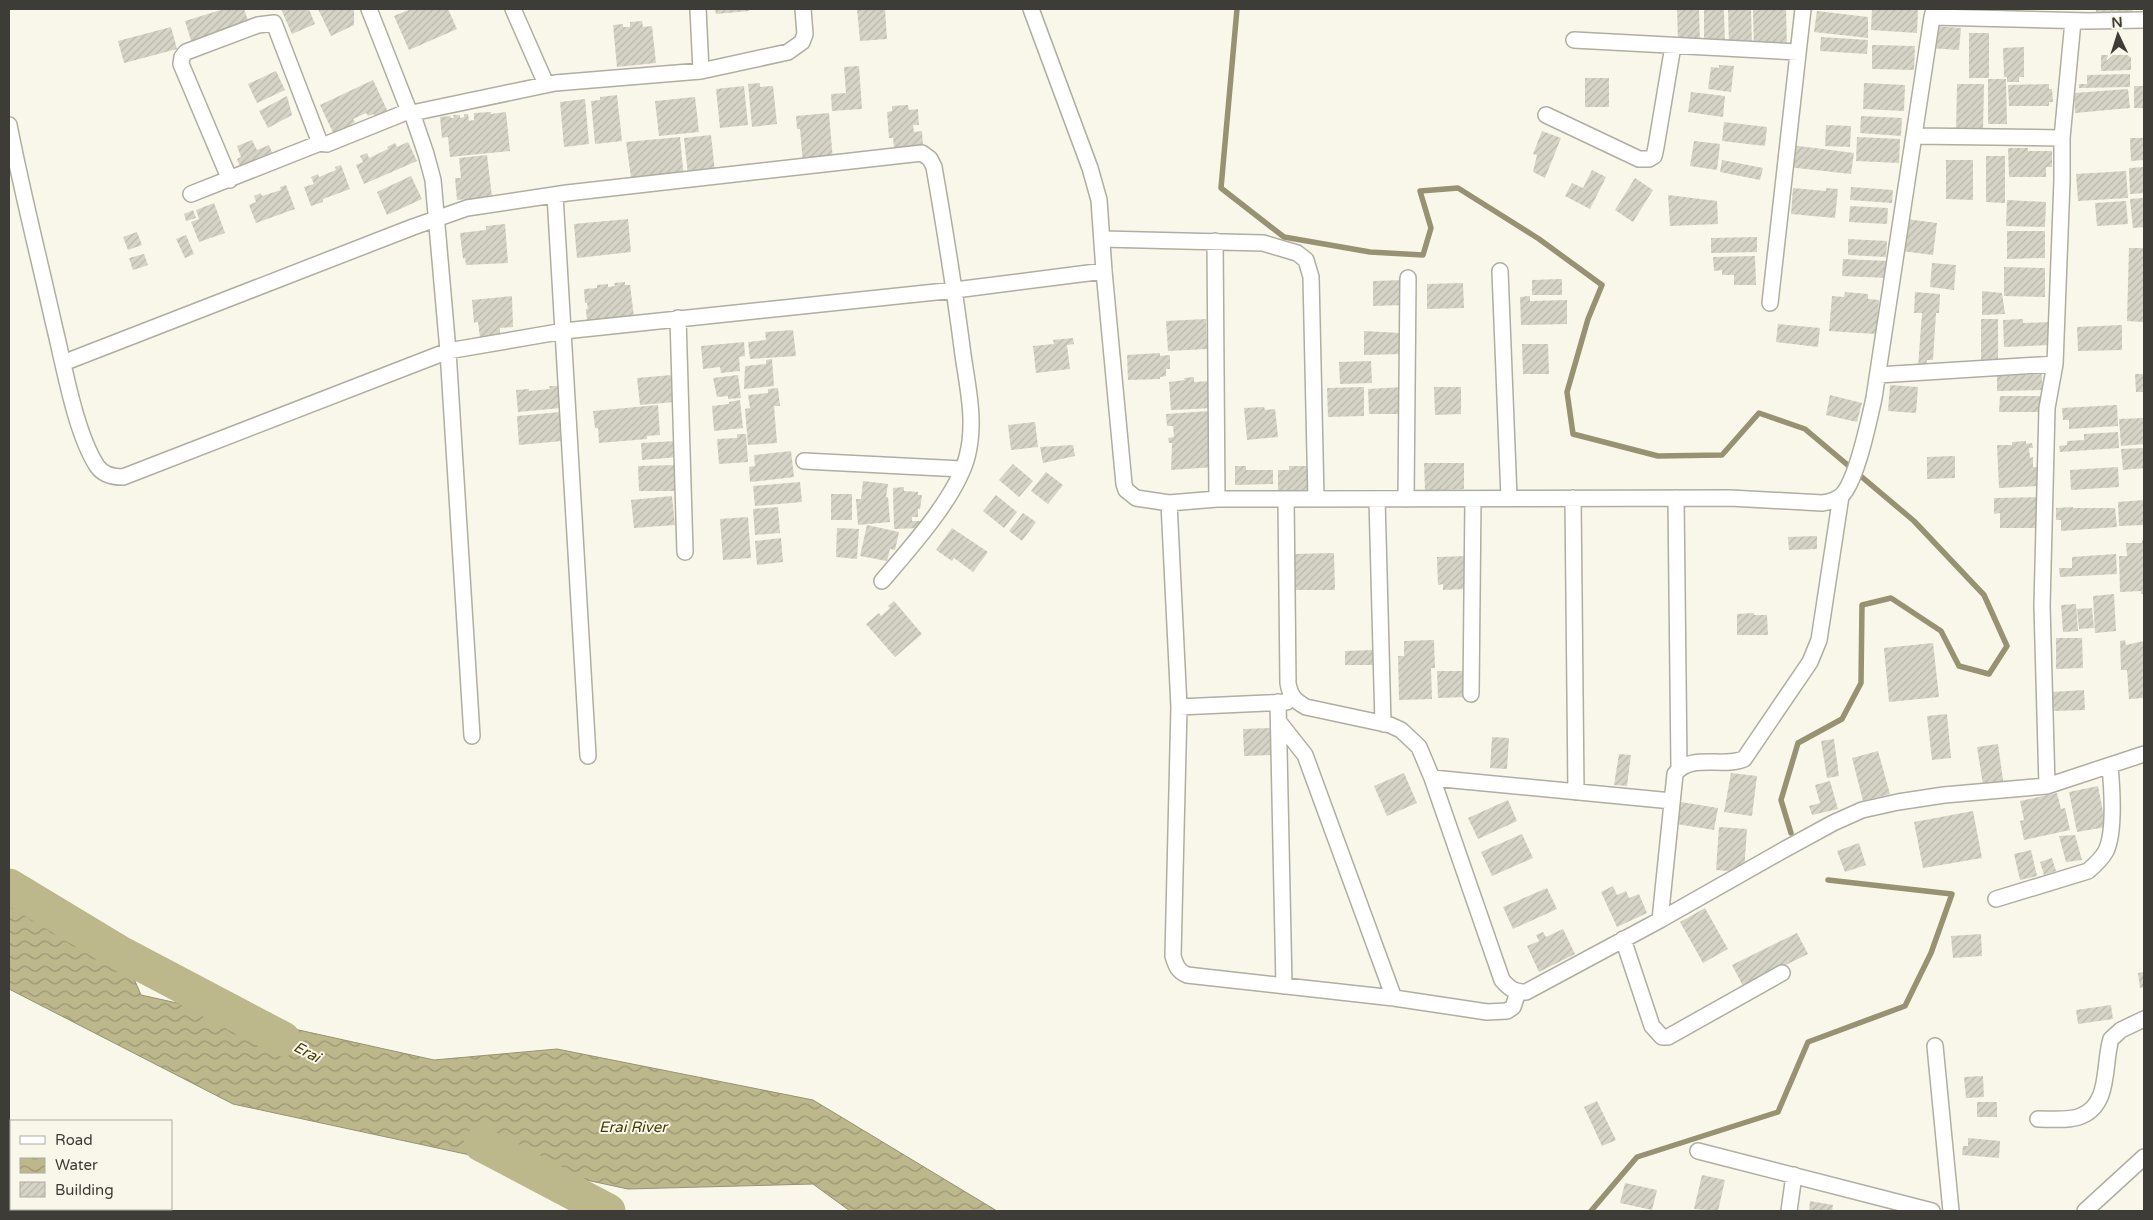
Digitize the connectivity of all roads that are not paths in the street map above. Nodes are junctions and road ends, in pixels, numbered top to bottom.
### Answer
1 (369, 9) edge
2 (513, 9) edge
3 (698, 9) edge
4 (804, 9) edge
5 (1031, 9) edge
6 (1803, 9) edge
7 (1933, 13) edge
8 (2083, 17) edge
9 (2144, 20) edge
10 (1574, 40) dead end
11 (1673, 46) junction
12 (1798, 52) junction
13 (701, 71) junction
14 (546, 84) junction
15 (410, 112) junction
16 (1546, 115) dead end
17 (9, 125) edge
18 (1914, 136) junction
19 (2062, 138) junction
20 (320, 144) junction
21 (230, 180) junction
22 (191, 194) dead end
23 (554, 195) junction
24 (436, 219) junction
25 (1103, 239) junction
26 (1215, 241) junction
27 (1104, 271) junction
28 (1500, 272) dead end
29 (1408, 278) dead end
30 (955, 290) junction
31 (1770, 303) dead end
32 (678, 318) junction
33 (564, 331) junction
34 (448, 351) junction
35 (63, 363) junction
36 (2054, 364) junction
37 (1878, 375) junction
38 (804, 461) dead end
39 (962, 469) junction
40 (1844, 493) junction
41 (1509, 498) junction
42 (1573, 498) junction
43 (1676, 498) junction
44 (1286, 499) junction
45 (1316, 499) junction
46 (1377, 499) junction
47 (1406, 499) junction
48 (1473, 499) junction
49 (1217, 500) junction
50 (1169, 503) junction
51 (685, 552) dead end
52 (882, 582) dead end
53 (1471, 694) dead end
54 (1278, 702) junction
55 (1296, 702) junction
56 (1179, 706) junction
57 (1279, 722) junction
58 (1383, 724) junction
59 (472, 736) dead end
60 (2144, 754) edge
61 (588, 756) dead end
62 (2110, 766) junction
63 (1679, 768) junction
64 (1432, 778) junction
65 (2047, 786) junction
66 (1576, 792) junction
67 (1672, 801) junction
68 (1996, 899) dead end
69 (1660, 920) junction
70 (1623, 939) junction
71 (1782, 973) dead end
72 (1284, 986) junction
73 (1518, 992) junction
74 (1394, 998) junction
75 (2144, 1019) edge
76 (1935, 1046) dead end
77 (2038, 1119) dead end
78 (1698, 1151) dead end
79 (2144, 1158) edge
80 (1794, 1175) junction
81 (1884, 1205) edge
82 (1789, 1211) edge
83 (1932, 1211) edge
84 (1951, 1211) edge
85 (2085, 1211) edge

1 - 15 street
2 - 14 street
3 - 13 street
4 - 13 street
5 - 25 street
6 - 12 street
7 - 8 street
7 - 18 street
8 - 9 street
8 - 19 street
10 - 11 street
11 - 12 street
11 - 16 street
12 - 31 street
13 - 14 street
14 - 15 street
15 - 20 street
15 - 24 street
17 - 35 street
18 - 19 street
18 - 37 street
19 - 36 street
20 - 21 street
20 - 21 street
21 - 22 street
23 - 24 street
23 - 30 street
23 - 33 street
24 - 34 street
24 - 35 street
25 - 26 street
25 - 27 street
26 - 45 street
26 - 49 street
27 - 30 street
27 - 50 street
28 - 41 street
29 - 47 street
30 - 32 street
30 - 39 street
32 - 33 street
32 - 51 street
33 - 34 street
33 - 61 street
34 - 35 street
34 - 59 street
36 - 37 street
36 - 65 street
37 - 40 street
38 - 39 street
39 - 52 street
40 - 43 street
40 - 63 street
41 - 42 street
41 - 48 street
42 - 43 street
42 - 66 street
43 - 63 street
44 - 45 street
44 - 49 street
44 - 55 street
45 - 46 street
46 - 47 street
46 - 58 street
47 - 48 street
48 - 53 street
49 - 50 street
50 - 56 street
54 - 55 street
54 - 56 street
54 - 57 street
55 - 58 street
56 - 72 street
57 - 72 street
57 - 74 street
58 - 64 street
60 - 62 street
62 - 65 street
62 - 68 street
63 - 67 street
64 - 66 street
64 - 73 street
65 - 69 street
66 - 67 street
67 - 69 street
69 - 70 street
70 - 71 street
70 - 73 street
72 - 74 street
73 - 74 street
75 - 77 street
76 - 84 street
78 - 80 street
79 - 85 street
80 - 81 street
80 - 82 street
81 - 83 street

